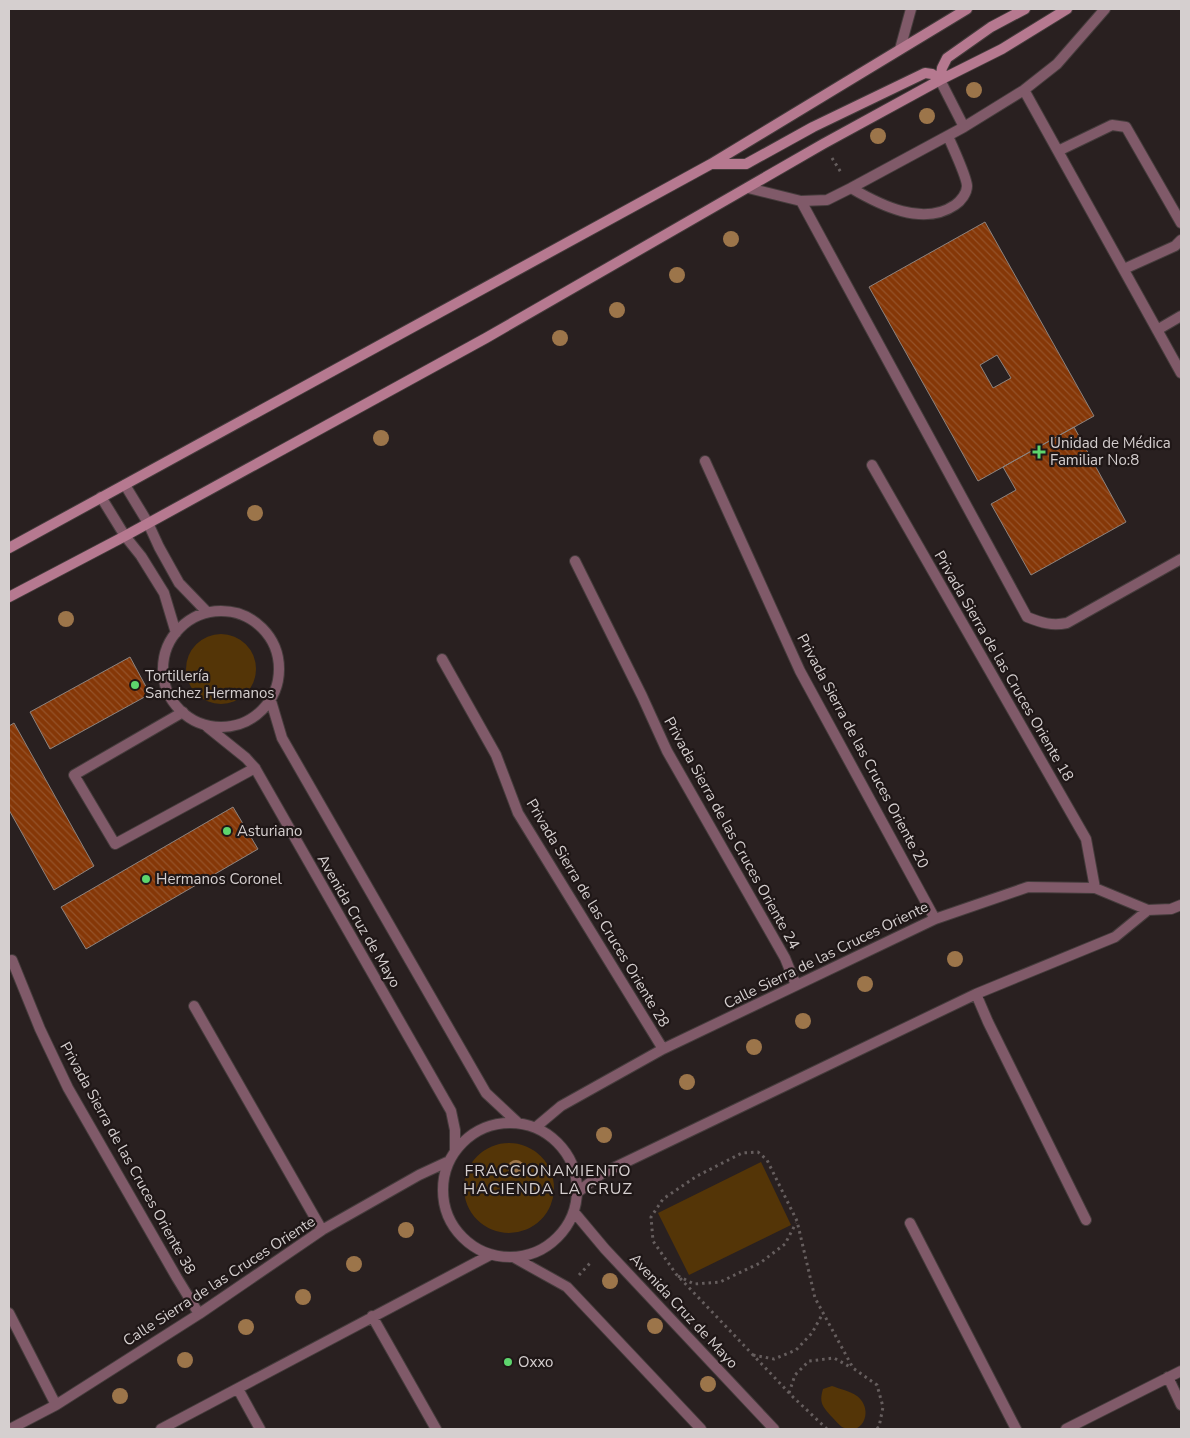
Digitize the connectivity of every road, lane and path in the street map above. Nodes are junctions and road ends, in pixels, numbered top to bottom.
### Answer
1 (911, 9) edge
2 (968, 9) edge
3 (1025, 9) edge
4 (1067, 9) edge
5 (1105, 9) edge
6 (900, 49) junction
7 (940, 80) junction
8 (1024, 90) junction
9 (964, 127) junction
10 (948, 136) junction
11 (1058, 151) junction
12 (711, 164) junction
13 (748, 188) junction
14 (851, 188) junction
15 (801, 201) junction
16 (1181, 223) edge
17 (1181, 240) edge
18 (1124, 270) junction
19 (1181, 316) edge
20 (1157, 330) junction
21 (1181, 373) edge
22 (705, 461) dead end
23 (872, 465) dead end
24 (124, 485) junction
25 (101, 498) junction
26 (148, 523) junction
27 (125, 536) junction
28 (9, 548) edge
29 (1181, 559) edge
30 (575, 561) dead end
31 (9, 597) edge
32 (207, 612) junction
33 (176, 633) junction
34 (442, 659) dead end
35 (271, 701) junction
36 (183, 712) junction
37 (205, 725) junction
38 (255, 768) junction
39 (1095, 888) junction
40 (1181, 904) edge
41 (1148, 910) junction
42 (935, 918) junction
43 (12, 960) dead end
44 (796, 985) junction
45 (976, 994) junction
46 (194, 1006) dead end
47 (663, 1049) junction
48 (516, 1122) junction
49 (536, 1127) junction
50 (456, 1150) junction
51 (447, 1162) junction
52 (578, 1192) junction
53 (574, 1212) junction
54 (1086, 1220) dead end
55 (797, 1222) junction
56 (910, 1223) dead end
57 (322, 1230) junction
58 (605, 1249) junction
59 (490, 1255) junction
60 (515, 1258) junction
61 (676, 1274) junction
62 (567, 1287) junction
63 (9, 1313) edge
64 (823, 1313) junction
65 (199, 1314) junction
66 (372, 1316) junction
67 (752, 1355) junction
68 (853, 1368) junction
69 (1181, 1371) edge
70 (1168, 1377) junction
71 (238, 1389) junction
72 (789, 1393) junction
73 (56, 1404) junction
74 (1181, 1405) edge
75 (10, 1429) edge
76 (160, 1429) edge
77 (260, 1429) edge
78 (436, 1429) edge
79 (701, 1429) edge
80 (774, 1429) edge
81 (827, 1429) edge
82 (876, 1429) edge
83 (1016, 1429) edge
84 (1066, 1429) edge

1 - 6 street
2 - 6 main road
3 - 7 main road
4 - 7 main road
5 - 8 street
6 - 12 main road
7 - 9 street
7 - 12 main road
7 - 13 main road
8 - 9 street
8 - 11 street
9 - 10 street
10 - 14 street
10 - 14 street
11 - 16 street
11 - 18 street
12 - 24 main road
13 - 15 street
13 - 26 main road
14 - 15 street
15 - 29 street
17 - 18 street
18 - 20 street
19 - 20 street
20 - 21 street
22 - 42 street, Privada Sierra de las Cruces Oriente 20
23 - 39 street, Privada Sierra de las Cruces Oriente 18
24 - 25 main road
24 - 26 street
25 - 27 street
25 - 28 main road
26 - 27 main road
26 - 32 street
27 - 31 main road
27 - 33 street
30 - 44 street, Privada Sierra de las Cruces Oriente 24
32 - 33 street
32 - 35 street
33 - 36 street
34 - 47 street, Privada Sierra de las Cruces Oriente 28
35 - 37 street
35 - 48 street, Avenida Cruz de Mayo
36 - 37 street
36 - 38 street
37 - 38 street, Avenida Cruz de Mayo
38 - 50 street, Avenida Cruz de Mayo
39 - 41 street, Calle Sierra de las Cruces Oriente
39 - 42 street, Calle Sierra de las Cruces Oriente
40 - 41 street, Calle Sierra de las Cruces Oriente
41 - 45 street
42 - 44 street, Calle Sierra de las Cruces Oriente
43 - 65 street, Privada Sierra de las Cruces Oriente 38
44 - 47 street, Calle Sierra de las Cruces Oriente
45 - 52 street
45 - 54 street
46 - 57 street
47 - 49 street, Calle Sierra de las Cruces Oriente
48 - 49 street
48 - 50 street
49 - 52 street
50 - 51 street
51 - 57 street, Calle Sierra de las Cruces Oriente
51 - 59 street
52 - 53 street
53 - 58 street, Avenida Cruz de Mayo
53 - 60 street
55 - 61 path
55 - 61 path
55 - 64 path
56 - 83 street
57 - 65 street, Calle Sierra de las Cruces Oriente
58 - 62 path
58 - 80 street, Avenida Cruz de Mayo
59 - 60 street
59 - 66 street
60 - 62 street
61 - 67 path
62 - 79 street
63 - 73 street
64 - 67 path
64 - 68 path
65 - 73 street, Calle Sierra de las Cruces Oriente
66 - 71 street
66 - 78 street
67 - 72 path
68 - 72 path
68 - 82 path
69 - 70 street
70 - 74 street
70 - 84 street
71 - 76 street
71 - 77 street
72 - 81 path
73 - 75 street, Calle Sierra de las Cruces Oriente

